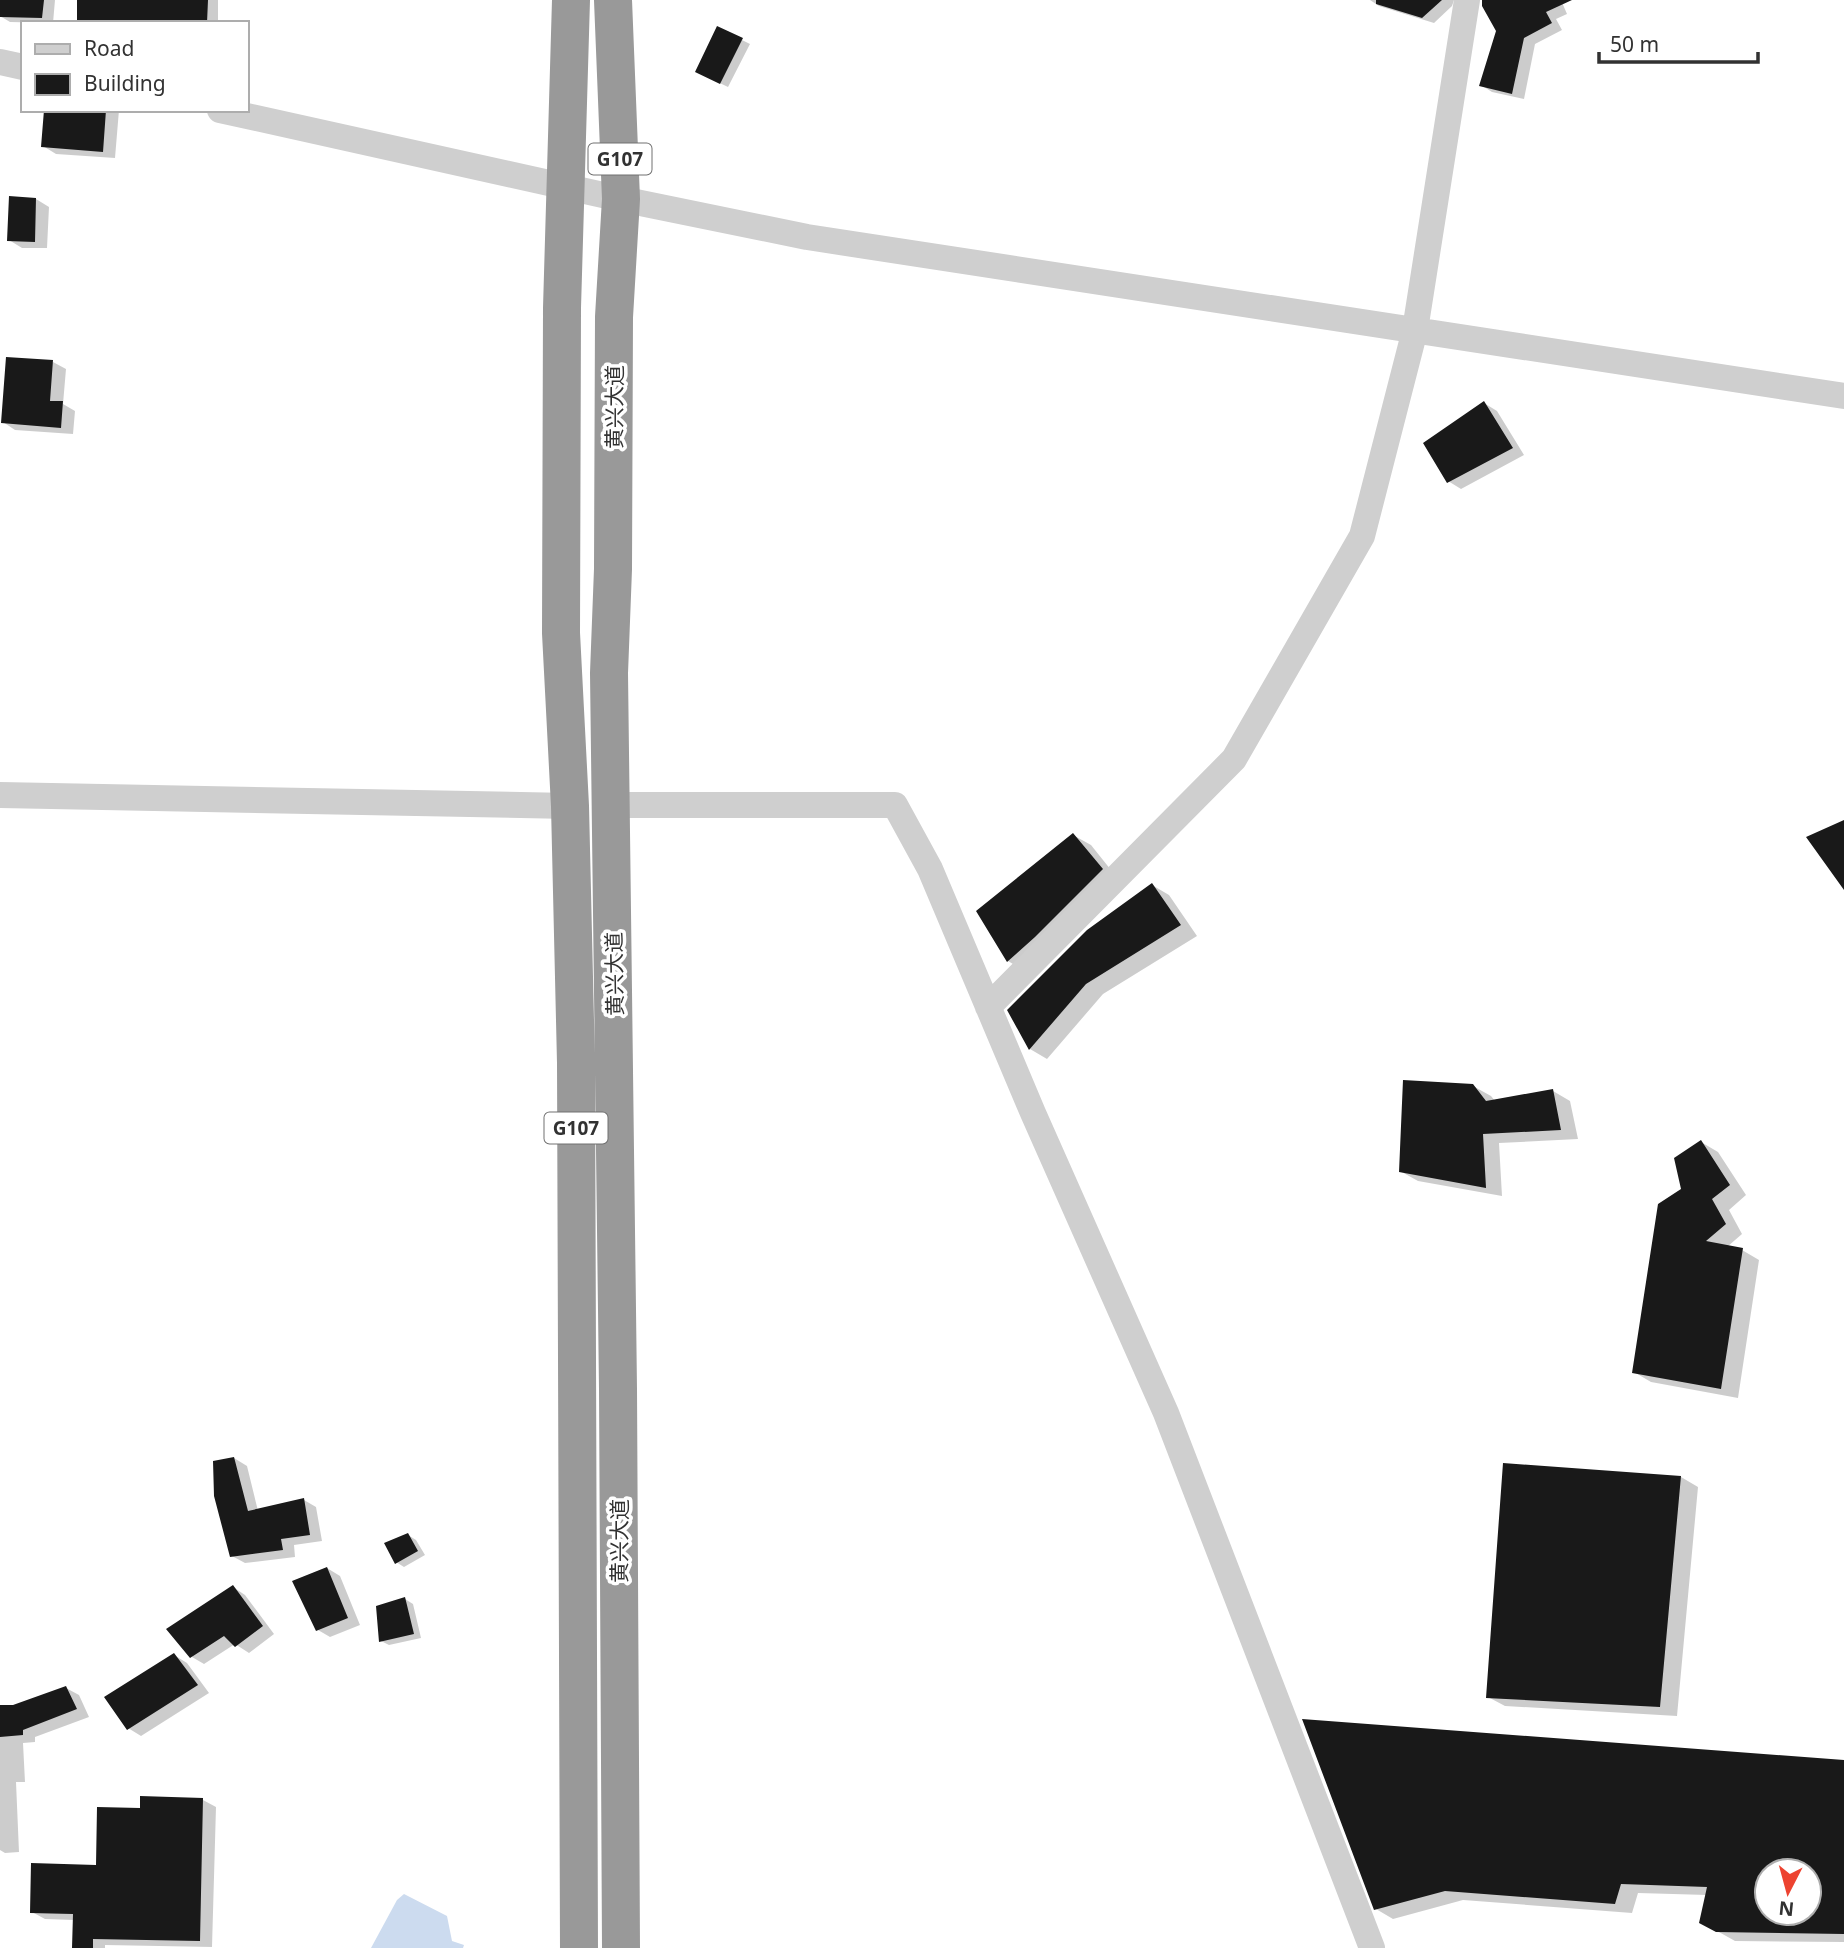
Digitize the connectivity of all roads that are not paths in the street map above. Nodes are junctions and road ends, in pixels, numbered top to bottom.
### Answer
1 (571, 0) edge
2 (613, 0) edge
3 (1467, 0) edge
4 (0, 62) edge
5 (21, 67) edge
6 (229, 112) edge
7 (565, 186) junction
8 (621, 199) junction
9 (1415, 330) junction
10 (1844, 396) edge
11 (562, 408) junction
12 (614, 408) junction
13 (0, 795) edge
14 (612, 805) junction
15 (570, 806) junction
16 (988, 1007) junction
17 (579, 1948) edge
18 (621, 1948) edge
19 (1372, 1948) edge

1 - 7 highway, 黄兴大道 / G107
2 - 8 highway, 黄兴大道 / G107
3 - 9 street
4 - 5 street
6 - 7 street
7 - 8 street
7 - 11 highway, 黄兴大道 / G107
8 - 9 street
8 - 12 highway, 黄兴大道 / G107
9 - 10 street
9 - 16 street
11 - 12 highway
11 - 15 highway, 黄兴大道 / G107
12 - 14 highway, 黄兴大道 / G107
13 - 15 street
14 - 16 street
14 - 18 highway, 黄兴大道 / G107
15 - 17 highway, 黄兴大道 / G107
16 - 19 street

